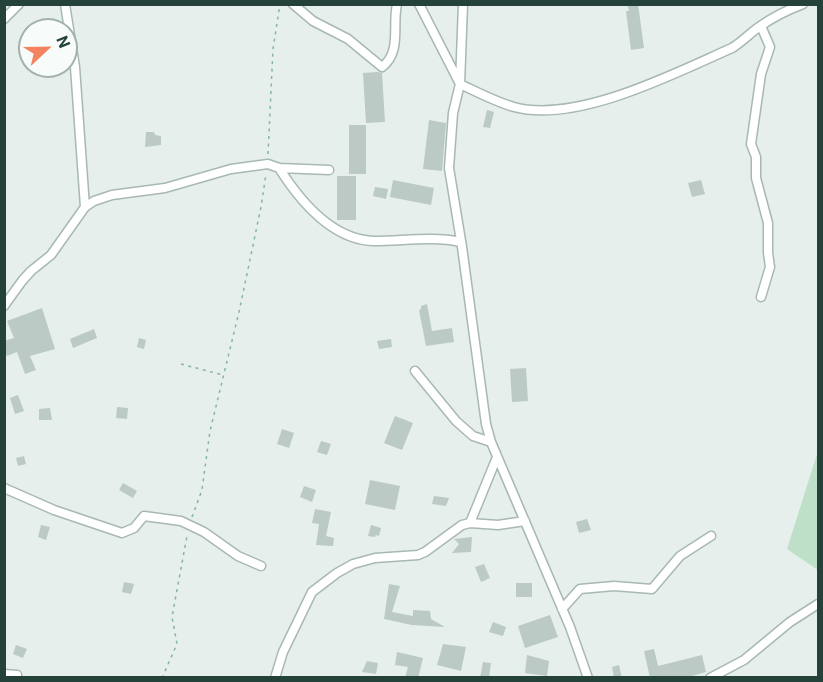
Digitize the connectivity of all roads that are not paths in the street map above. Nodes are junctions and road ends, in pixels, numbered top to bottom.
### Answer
1 (19, 4) edge
2 (65, 4) edge
3 (293, 4) edge
4 (397, 4) edge
5 (419, 4) edge
6 (463, 4) edge
7 (803, 4) edge
8 (4, 19) edge
9 (761, 26) junction
10 (460, 84) junction
11 (279, 168) junction
12 (329, 170) dead end
13 (85, 207) junction
14 (461, 242) junction
15 (761, 297) dead end
16 (4, 306) edge
17 (415, 371) dead end
18 (491, 442) junction
19 (497, 457) junction
20 (4, 488) edge
21 (525, 521) junction
22 (470, 522) junction
23 (711, 536) dead end
24 (261, 566) dead end
25 (819, 604) edge
26 (562, 609) junction
27 (4, 674) edge
28 (17, 675) dead end
29 (275, 678) edge
30 (588, 678) edge
31 (710, 678) edge

1 - 8 street
2 - 13 street
3 - 4 street
5 - 10 street
6 - 10 street
7 - 9 street
9 - 10 street
9 - 15 street
10 - 14 street
11 - 12 street
11 - 13 street
11 - 14 street
13 - 16 street
14 - 18 street
17 - 18 street
18 - 19 street
19 - 21 street
19 - 22 street
20 - 24 street
21 - 22 street
21 - 26 street
22 - 29 street
23 - 26 street
25 - 31 street
26 - 30 street
27 - 28 street

